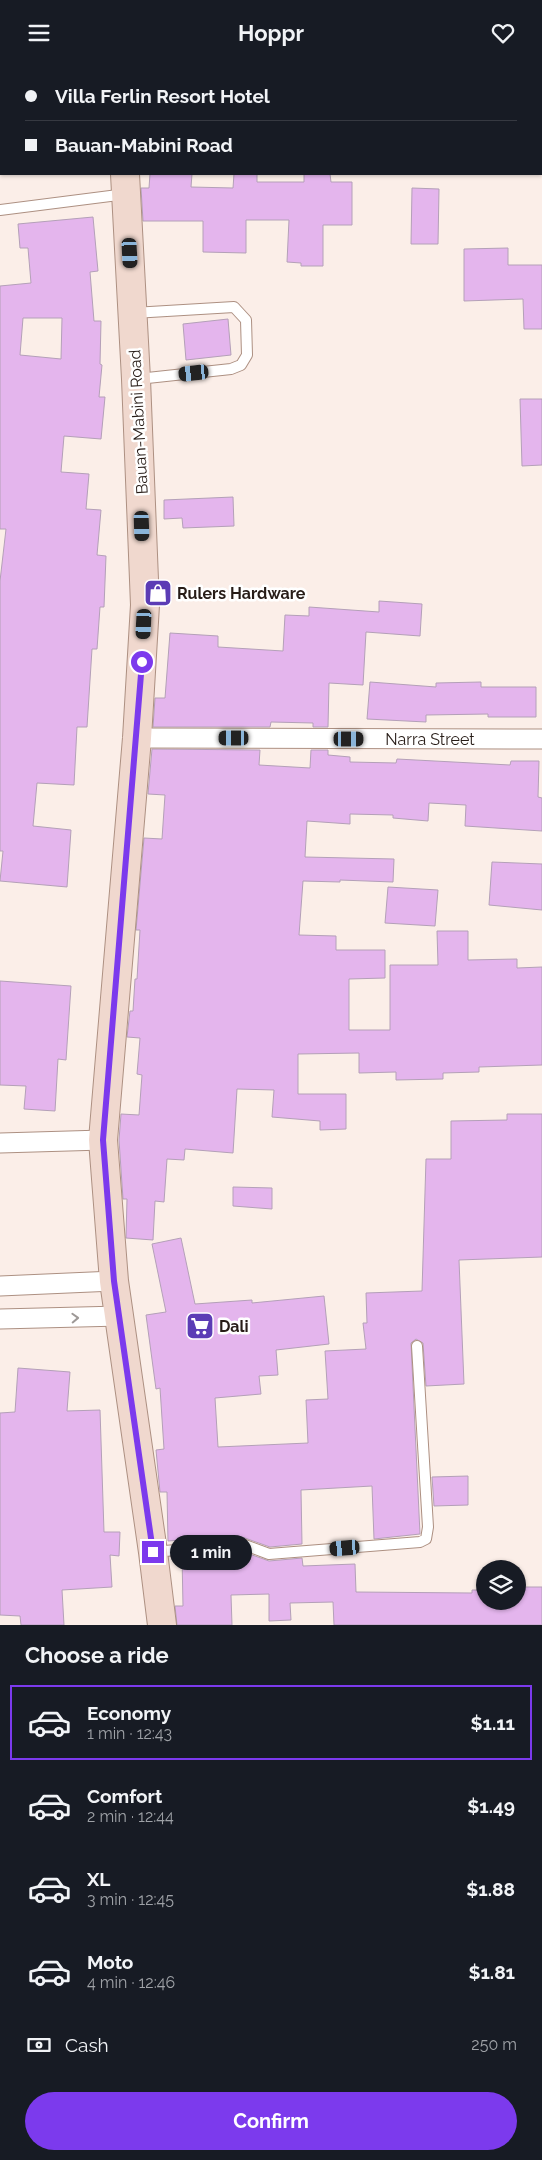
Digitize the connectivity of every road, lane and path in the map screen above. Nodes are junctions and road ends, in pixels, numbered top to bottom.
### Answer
1 (126, 184) edge
2 (0, 210) edge
3 (132, 313) junction
4 (136, 379) junction
5 (137, 738) junction
6 (542, 739) edge
7 (103, 1140) junction
8 (0, 1143) edge
9 (114, 1281) junction
10 (0, 1286) edge
11 (120, 1316) junction
12 (0, 1319) edge
13 (417, 1346) dead end
14 (153, 1552) junction
15 (162, 1625) edge

1 - 2 lane
1 - 3 main road, Bauan-Mabini Road
3 - 4 main road, Bauan-Mabini Road
3 - 4 lane
4 - 5 main road, Bauan-Mabini Road
5 - 6 street, Narra Street
5 - 7 main road, Bauan-Mabini Road
7 - 8 street
7 - 9 main road, Bauan-Mabini Road
9 - 10 street
9 - 11 main road, Bauan-Mabini Road
12 -> 11 street
11 - 14 main road, Bauan-Mabini Road
13 - 14 lane
14 - 15 main road, Bauan-Mabini Road

